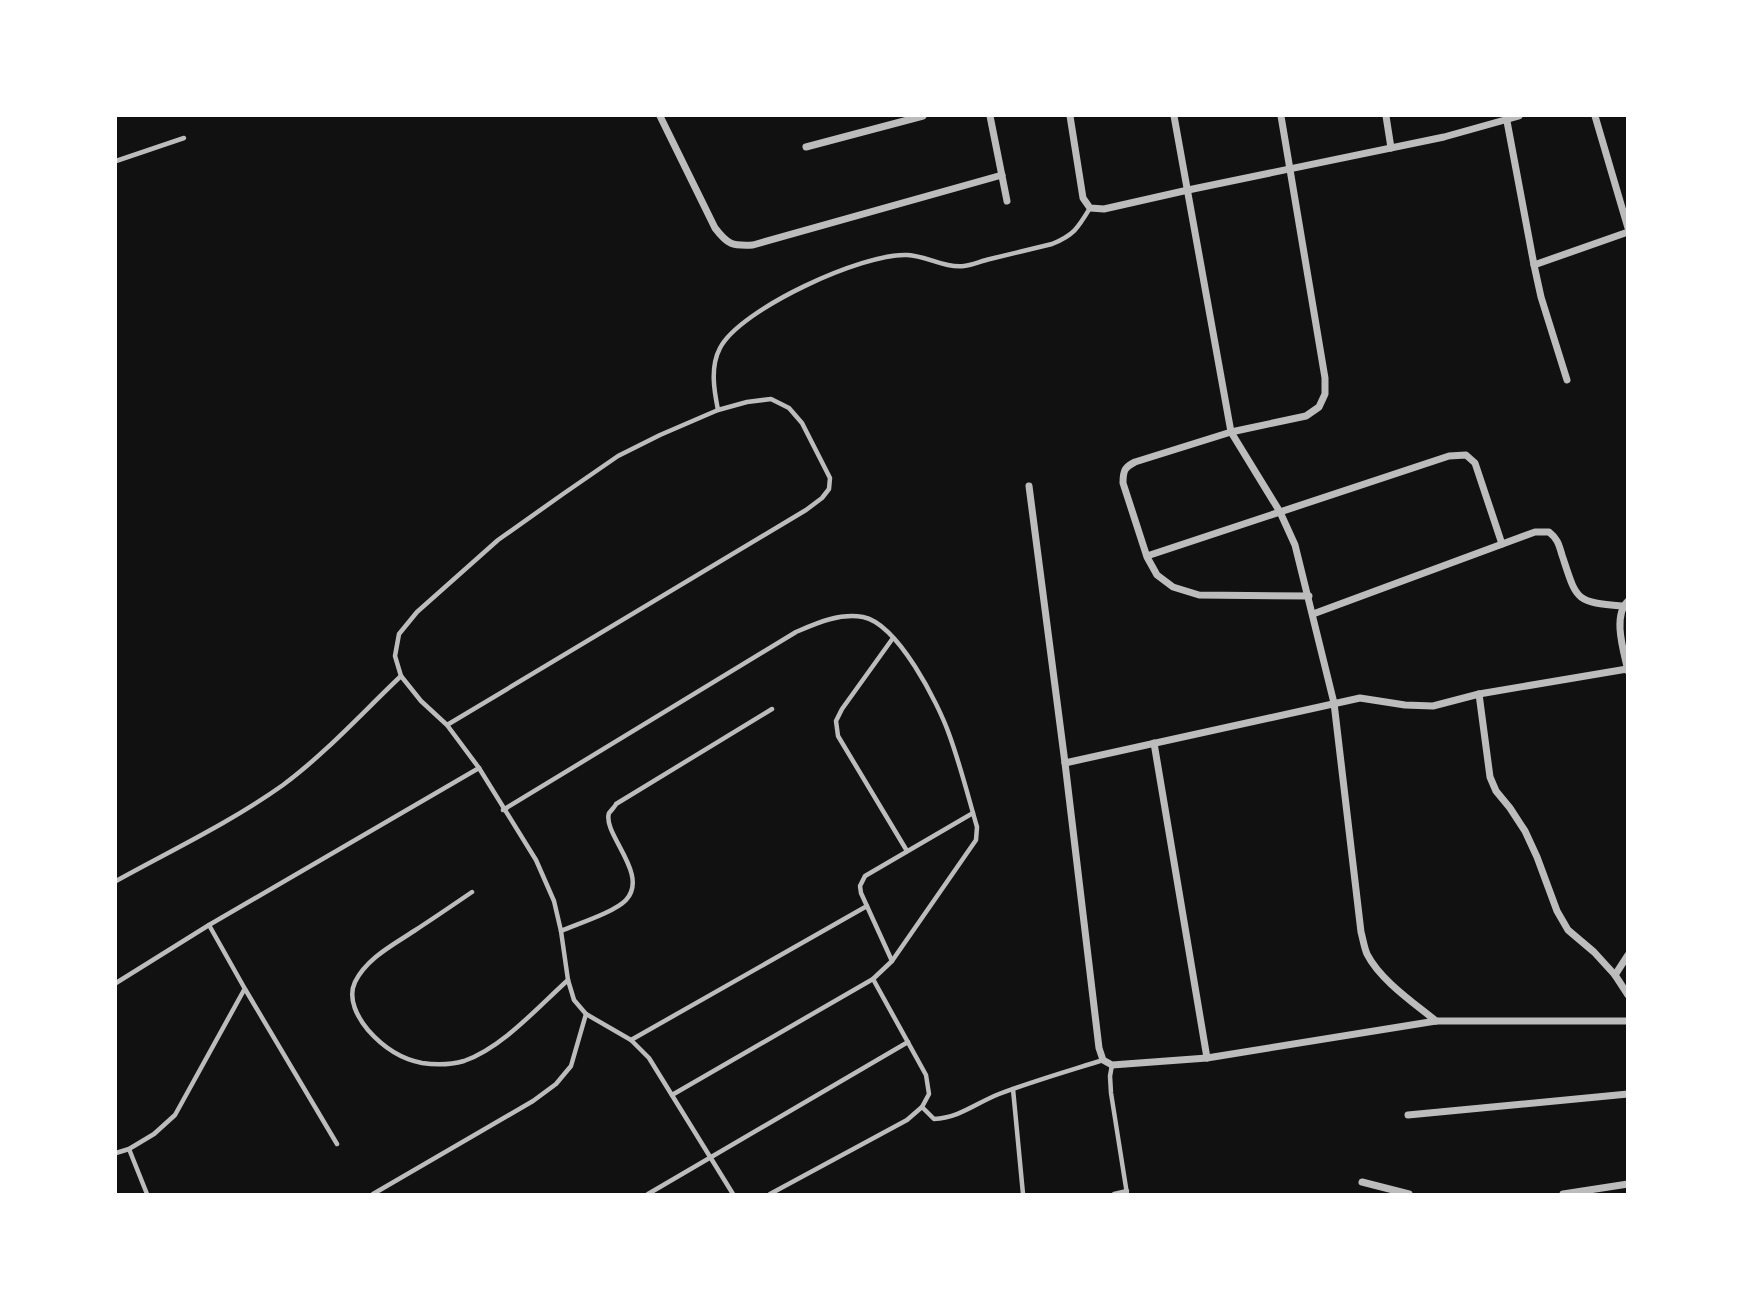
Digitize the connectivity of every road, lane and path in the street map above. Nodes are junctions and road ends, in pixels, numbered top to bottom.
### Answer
1 (660, 116) edge
2 (923, 116) edge
3 (990, 116) edge
4 (1070, 116) edge
5 (1174, 116) edge
6 (1281, 116) edge
7 (1386, 116) edge
8 (1519, 116) edge
9 (1595, 116) edge
10 (1506, 117) edge
11 (184, 138) dead end
12 (806, 147) dead end
13 (1391, 148) junction
14 (116, 161) edge
15 (1290, 169) junction
16 (1002, 175) junction
17 (1188, 190) junction
18 (1007, 201) dead end
19 (1090, 208) junction
20 (1628, 230) edge
21 (1534, 265) junction
22 (1567, 380) dead end
23 (718, 411) junction
24 (1231, 432) junction
25 (1030, 486) dead end
26 (1279, 512) junction
27 (1502, 544) junction
28 (1147, 556) junction
29 (1309, 596) junction
30 (1625, 603) edge
31 (1313, 614) junction
32 (893, 638) junction
33 (1627, 670) edge
34 (401, 676) junction
35 (1479, 694) junction
36 (1334, 703) junction
37 (772, 709) dead end
38 (447, 725) junction
39 (1154, 743) junction
40 (1065, 763) junction
41 (479, 768) junction
42 (503, 810) junction
43 (973, 813) junction
44 (907, 851) junction
45 (116, 881) edge
46 (472, 892) dead end
47 (867, 906) junction
48 (209, 925) junction
49 (561, 931) junction
50 (1628, 955) edge
51 (892, 961) junction
52 (1615, 975) junction
53 (568, 979) junction
54 (873, 979) junction
55 (116, 983) edge
56 (245, 989) junction
57 (1628, 995) edge
58 (586, 1014) junction
59 (1436, 1021) junction
60 (1628, 1021) edge
61 (631, 1040) junction
62 (908, 1042) junction
63 (1207, 1058) junction
64 (1103, 1060) junction
65 (1112, 1065) junction
66 (1013, 1089) junction
67 (1628, 1094) edge
68 (672, 1095) junction
69 (922, 1107) junction
70 (1408, 1115) dead end
71 (337, 1144) dead end
72 (129, 1149) junction
73 (116, 1153) edge
74 (710, 1157) junction
75 (1362, 1182) dead end
76 (1628, 1184) edge
77 (1127, 1193) edge
78 (147, 1195) edge
79 (373, 1195) edge
80 (648, 1195) edge
81 (733, 1195) edge
82 (770, 1195) edge
83 (1023, 1195) edge
84 (1114, 1195) edge
85 (1409, 1195) edge
86 (1563, 1195) edge

1 - 16 street
2 - 12 street
3 - 16 street
4 - 19 street
5 - 17 street
6 - 15 street
7 - 13 street
8 - 10 street
9 - 20 street
10 - 13 street
10 - 21 street
11 - 14 lane
13 - 15 street
15 - 17 street
15 - 24 street
16 - 18 street
17 - 19 street
17 - 24 street
19 - 23 lane
20 - 21 street
21 - 22 street
23 - 34 lane
23 - 38 lane
24 - 26 street
24 - 28 street
25 - 40 street
26 - 27 street
26 - 28 street
26 - 29 street
27 - 30 street
27 - 31 street
28 - 29 street
29 - 31 street
30 - 33 street
31 - 36 street
32 - 42 lane
32 - 43 lane
32 - 44 lane
33 - 35 street
34 - 38 lane
34 - 45 lane
35 - 36 street
35 - 52 street
36 - 39 street
36 - 59 street
37 - 49 lane
38 - 41 lane
39 - 40 street
39 - 63 street
40 - 64 street
41 - 42 lane
41 - 48 lane
42 - 49 lane
43 - 44 lane
43 - 51 lane
44 - 47 lane
46 - 53 lane
47 - 51 lane
47 - 61 lane
48 - 55 lane
48 - 56 lane
49 - 53 lane
50 - 52 street
51 - 54 lane
52 - 57 street
53 - 58 lane
54 - 62 lane
54 - 68 lane
56 - 71 lane
56 - 72 lane
58 - 61 lane
58 - 79 lane
59 - 60 street
59 - 63 street
61 - 68 lane
62 - 69 lane
62 - 74 lane
63 - 65 street
64 - 65 street
64 - 66 lane
65 - 77 lane
66 - 69 lane
66 - 83 lane
67 - 70 street
68 - 74 lane
69 - 82 lane
72 - 73 lane
72 - 78 lane
74 - 80 lane
74 - 81 lane
75 - 85 street
76 - 86 street
77 - 84 lane

